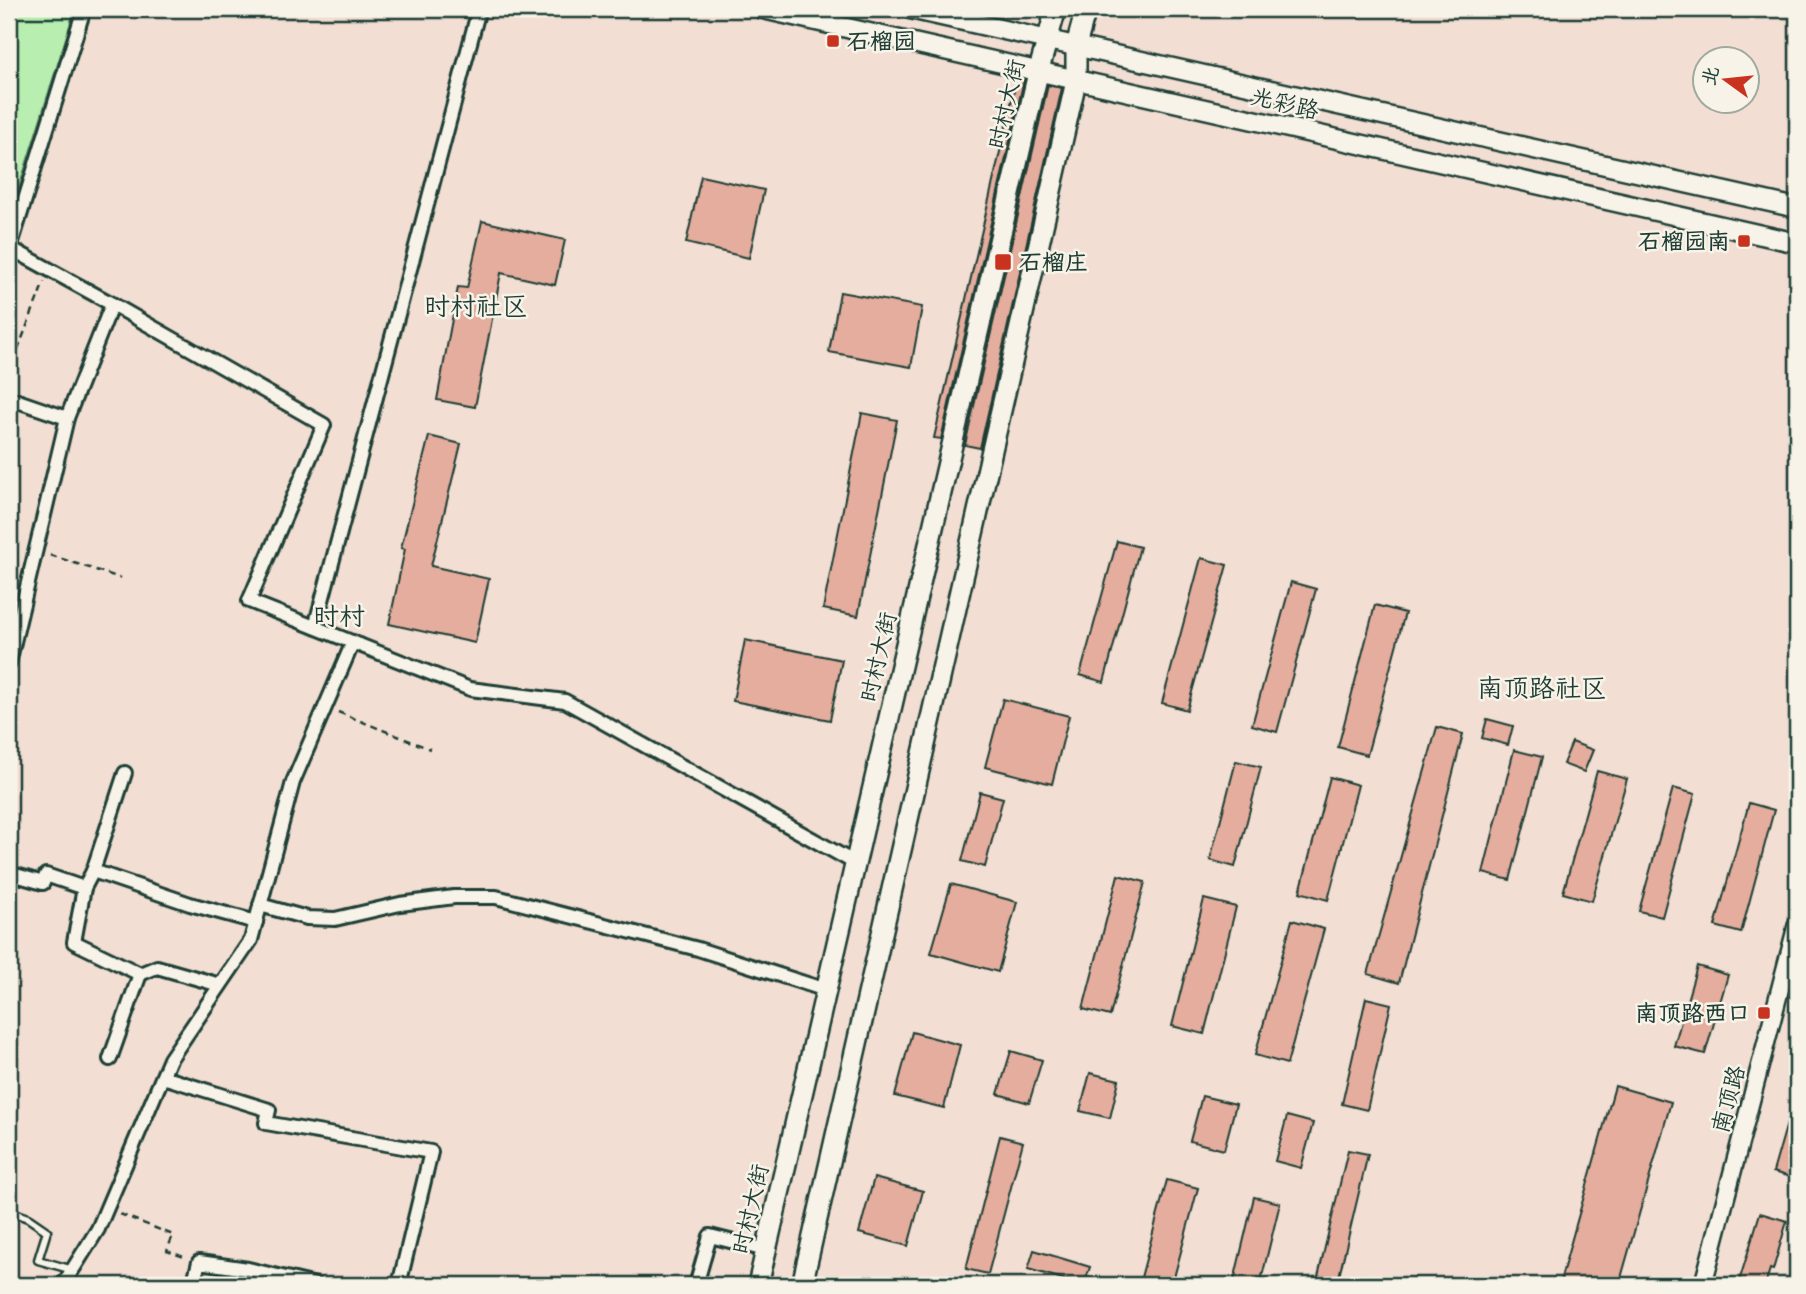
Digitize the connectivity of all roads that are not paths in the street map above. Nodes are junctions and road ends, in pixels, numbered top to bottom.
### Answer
1 (85, 9) edge
2 (479, 9) edge
3 (763, 9) edge
4 (910, 9) edge
5 (1056, 9) edge
6 (1086, 9) edge
7 (1047, 40) junction
8 (1076, 46) junction
9 (1038, 73) junction
10 (1076, 81) junction
11 (1797, 208) edge
12 (1797, 243) edge
13 (111, 303) junction
14 (9, 398) edge
15 (67, 418) junction
16 (315, 627) junction
17 (353, 642) junction
18 (9, 663) edge
19 (125, 773) dead end
20 (855, 863) junction
21 (93, 871) junction
22 (9, 873) edge
23 (84, 888) junction
24 (260, 905) junction
25 (256, 922) junction
26 (1797, 924) edge
27 (140, 974) junction
28 (220, 985) junction
29 (826, 990) junction
30 (110, 1059) dead end
31 (163, 1077) junction
32 (9, 1211) edge
33 (766, 1250) junction
34 (73, 1270) junction
35 (63, 1285) edge
36 (194, 1285) edge
37 (316, 1285) edge
38 (398, 1285) edge
39 (696, 1285) edge
40 (758, 1285) edge
41 (802, 1285) edge
42 (1703, 1285) edge

1 - 13 street
2 - 16 street
3 - 9 main road, 光彩路
4 - 7 main road, 光彩路
5 - 7 main road, 时村大街
6 - 8 main road
7 - 8 main road, 光彩路
7 - 9 main road, 时村大街
8 - 10 main road
8 - 11 main road, 光彩路
9 - 10 main road, 光彩路
9 - 20 main road, 时村大街
10 - 12 main road, 光彩路
10 - 41 main road
13 - 15 street
13 - 16 street
14 - 15 street
15 - 18 street
16 - 17 street
17 - 20 street
17 - 24 street
19 - 21 street
20 - 29 main road, 时村大街
21 - 23 street
21 - 25 street
22 - 23 street
23 - 27 street
24 - 25 street
24 - 29 street
25 - 28 street
26 - 42 street, 南顶路
27 - 28 street
27 - 30 street
28 - 31 street
29 - 33 main road, 时村大街
31 - 34 street
31 - 38 street
32 - 34 lane
33 - 39 street
33 - 40 main road, 时村大街
34 - 35 street
36 - 37 street

